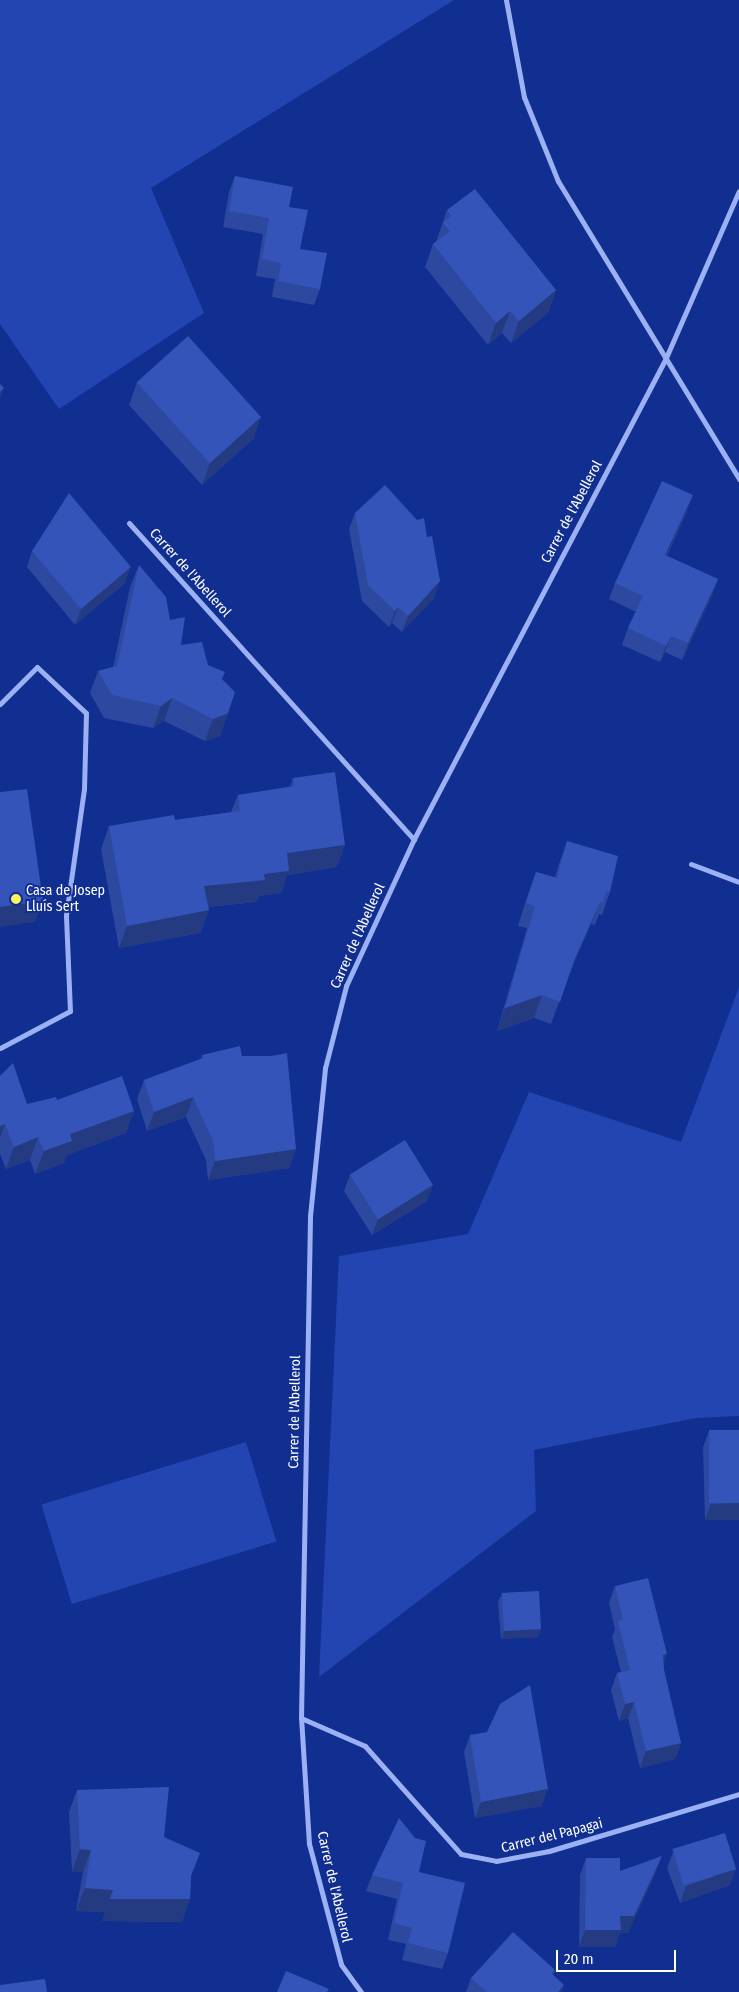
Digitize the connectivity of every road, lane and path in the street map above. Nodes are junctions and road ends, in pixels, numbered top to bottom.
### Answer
1 (506, 0) edge
2 (739, 191) edge
3 (666, 360) junction
4 (739, 479) edge
5 (129, 523) dead end
6 (0, 704) edge
7 (414, 839) junction
8 (691, 864) dead end
9 (739, 882) edge
10 (0, 1048) edge
11 (301, 1718) junction
12 (739, 1794) edge
13 (361, 1992) edge

1 - 3 street
2 - 3 street, Carrer de l'Abellerol
3 - 4 street
3 - 7 street, Carrer de l'Abellerol
5 - 7 street, Carrer de l'Abellerol
6 - 10 street
7 - 11 street, Carrer de l'Abellerol
8 - 9 street
11 - 12 street, Carrer del Papagai
11 - 13 street, Carrer de l'Abellerol

